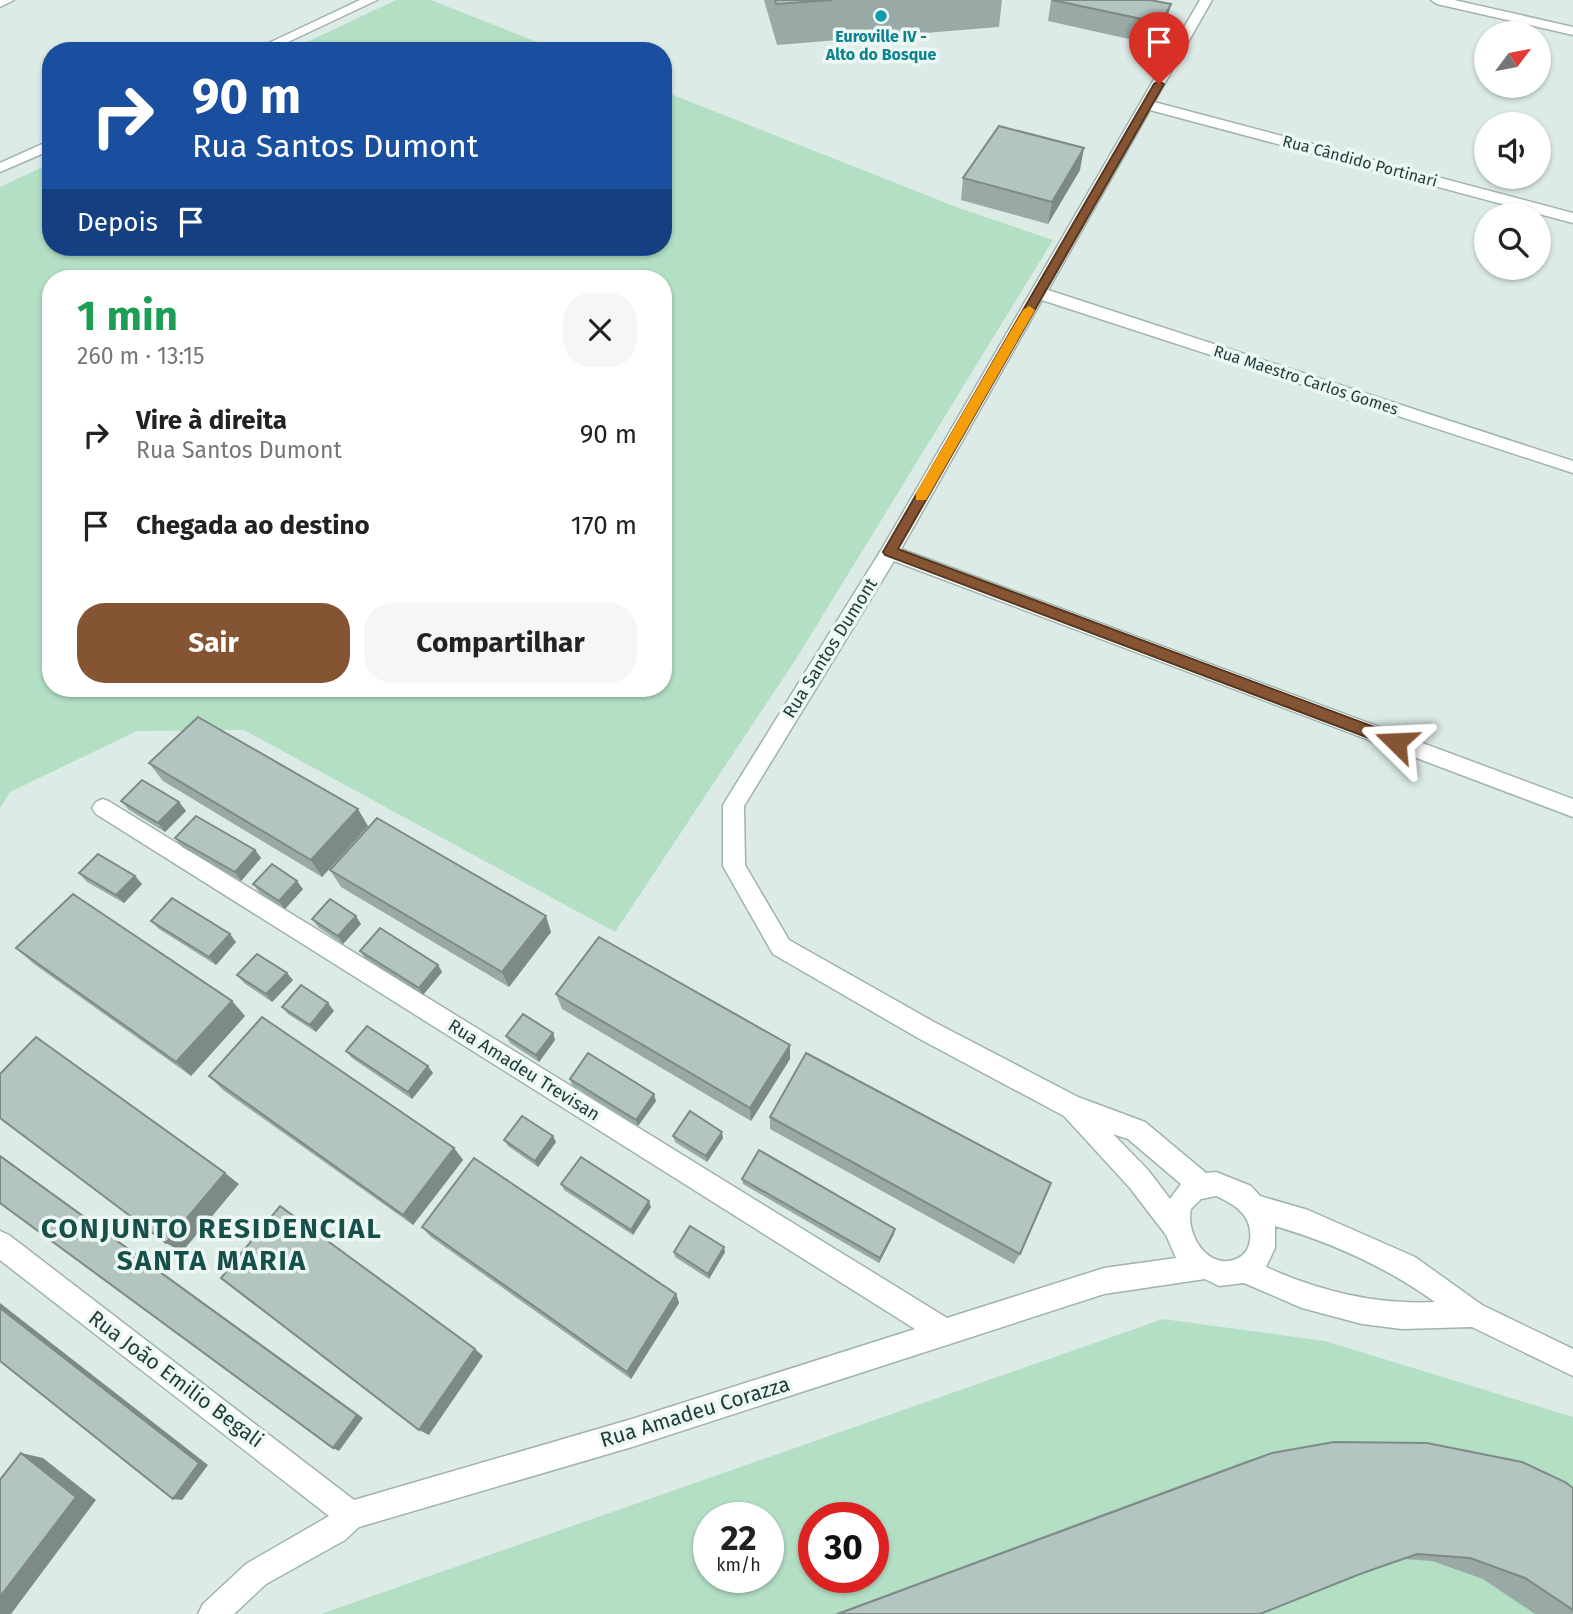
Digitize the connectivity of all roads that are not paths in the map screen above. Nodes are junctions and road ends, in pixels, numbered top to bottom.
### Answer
1 (8, 0) edge
2 (370, 0) edge
3 (1206, 0) edge
4 (1437, 0) edge
5 (0, 3) edge
6 (1573, 31) edge
7 (278, 42) edge
8 (1148, 105) junction
9 (42, 148) edge
10 (0, 154) edge
11 (23, 157) junction
12 (0, 168) edge
13 (1573, 218) edge
14 (1039, 293) junction
15 (1573, 467) edge
16 (890, 552) junction
17 (103, 807) dead end
18 (1573, 808) edge
19 (1072, 1107) junction
20 (1201, 1185) junction
21 (1255, 1207) junction
22 (1177, 1229) junction
23 (0, 1244) edge
24 (1203, 1266) junction
25 (1246, 1270) junction
26 (1473, 1314) junction
27 (946, 1333) junction
28 (1573, 1363) edge
29 (351, 1515) junction
30 (213, 1614) edge

1 - 5 street
2 - 7 street
3 - 8 street, Rua Santos Dumont
4 - 6 street
8 - 13 street, Rua Cândido Portinari
8 - 14 street, Rua Santos Dumont
9 - 11 street
10 - 11 street
11 - 12 street
14 - 15 street, Rua Maestro Carlos Gomes
14 - 16 street, Rua Santos Dumont
16 - 18 street
16 - 19 street, Rua Santos Dumont
17 - 27 street, Rua Amadeu Trevisan
19 - 20 street
19 - 22 street
20 - 21 street, Rua Amadeu Corazza
20 - 22 street
21 - 25 street
21 - 26 street, Rua Amadeu Corazza
22 - 24 street
23 - 29 street, Rua João Emilio Begali
24 - 25 street, Rua Amadeu Corazza
24 - 27 street, Rua Amadeu Corazza
25 - 26 street, Rua Amadeu Corazza
26 - 28 street, Rua Amadeu Corazza
27 - 29 street, Rua Amadeu Corazza
29 - 30 street, Rua Amadeu Corazza

